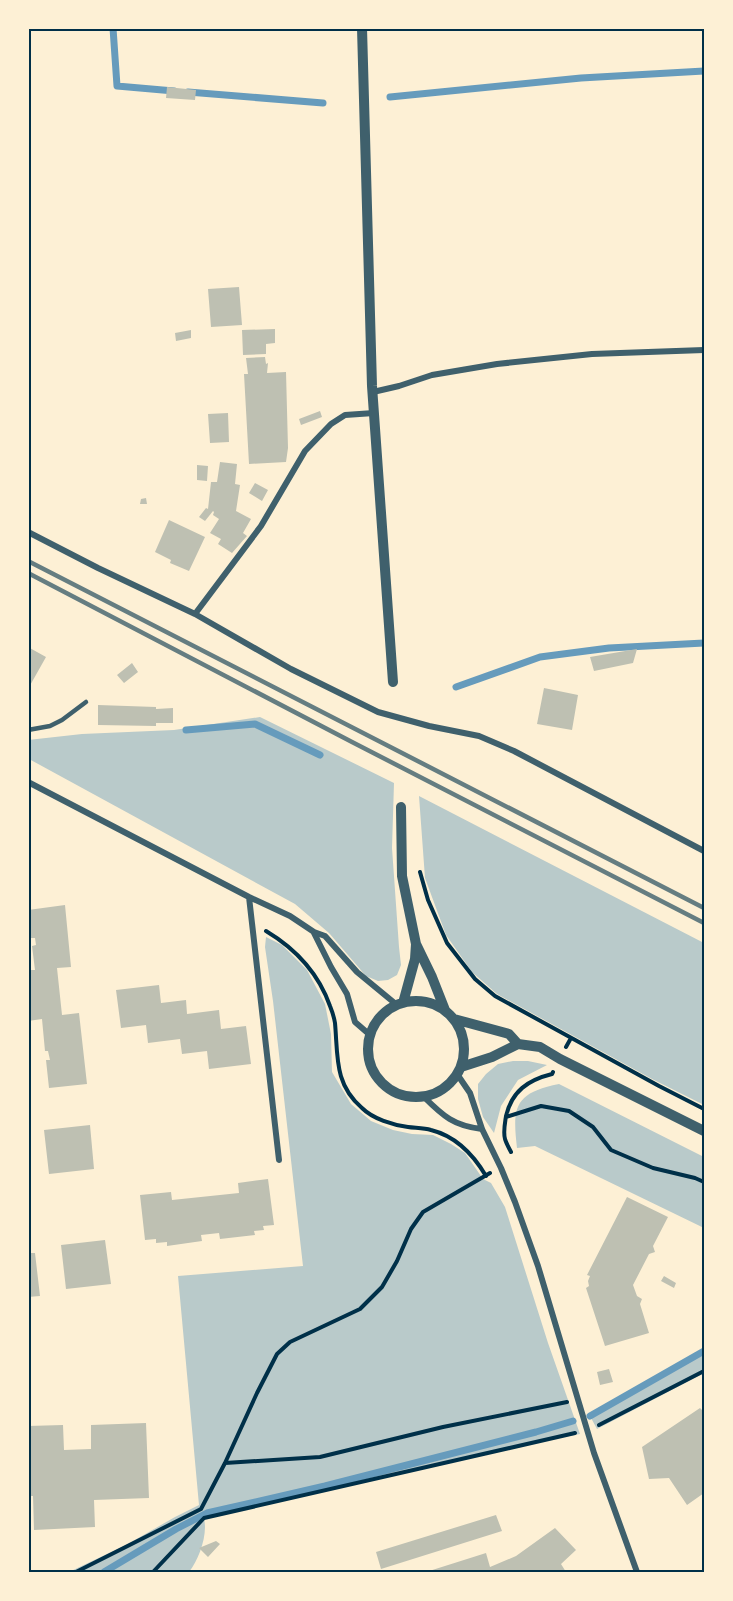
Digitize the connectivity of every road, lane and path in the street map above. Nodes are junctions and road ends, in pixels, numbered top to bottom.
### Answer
1 (362, 28) edge
2 (705, 350) edge
3 (373, 392) junction
4 (374, 413) junction
5 (28, 532) edge
6 (195, 614) junction
7 (393, 682) dead end
8 (86, 702) dead end
9 (28, 730) edge
10 (28, 782) edge
11 (401, 807) dead end
12 (705, 851) edge
13 (419, 865) dead end
14 (249, 897) junction
15 (252, 923) junction
16 (314, 932) junction
17 (416, 944) junction
18 (400, 1004) junction
19 (444, 1011) junction
20 (454, 1019) junction
21 (370, 1035) junction
22 (571, 1038) junction
23 (518, 1044) junction
24 (560, 1059) junction
25 (459, 1071) junction
26 (424, 1097) junction
27 (705, 1109) edge
28 (506, 1117) junction
29 (482, 1129) junction
30 (705, 1131) edge
31 (279, 1160) dead end
32 (501, 1168) junction
33 (486, 1176) junction
34 (705, 1182) edge
35 (705, 1371) edge
36 (571, 1401) dead end
37 (588, 1430) junction
38 (225, 1463) junction
39 (201, 1509) junction
40 (204, 1518) junction
41 (76, 1572) edge
42 (153, 1572) edge
43 (637, 1572) edge

1 - 3 street
2 - 3 street
3 - 4 street
4 - 6 street
4 - 7 street
5 - 6 street
6 - 12 street
8 - 9 lane
10 - 14 street
11 - 17 street
13 - 22 path
14 - 15 street
14 - 16 street
15 - 31 street
15 - 33 path
16 - 18 street
16 - 21 street
17 - 18 street
17 - 19 street
18 - 19 street
18 - 21 street
19 - 20 street
20 - 23 street
20 - 25 street
21 - 26 street
22 - 24 path
22 - 27 path
23 - 24 street
23 - 25 street
24 - 28 path
24 - 30 street
25 - 26 street
25 - 29 street
26 - 29 street
28 - 32 path
28 - 34 path
29 - 32 street
32 - 33 path
32 - 37 street
33 - 38 path
35 - 37 path
36 - 38 path
37 - 40 path
37 - 43 street
38 - 39 path
39 - 40 path
39 - 41 path
40 - 42 path

